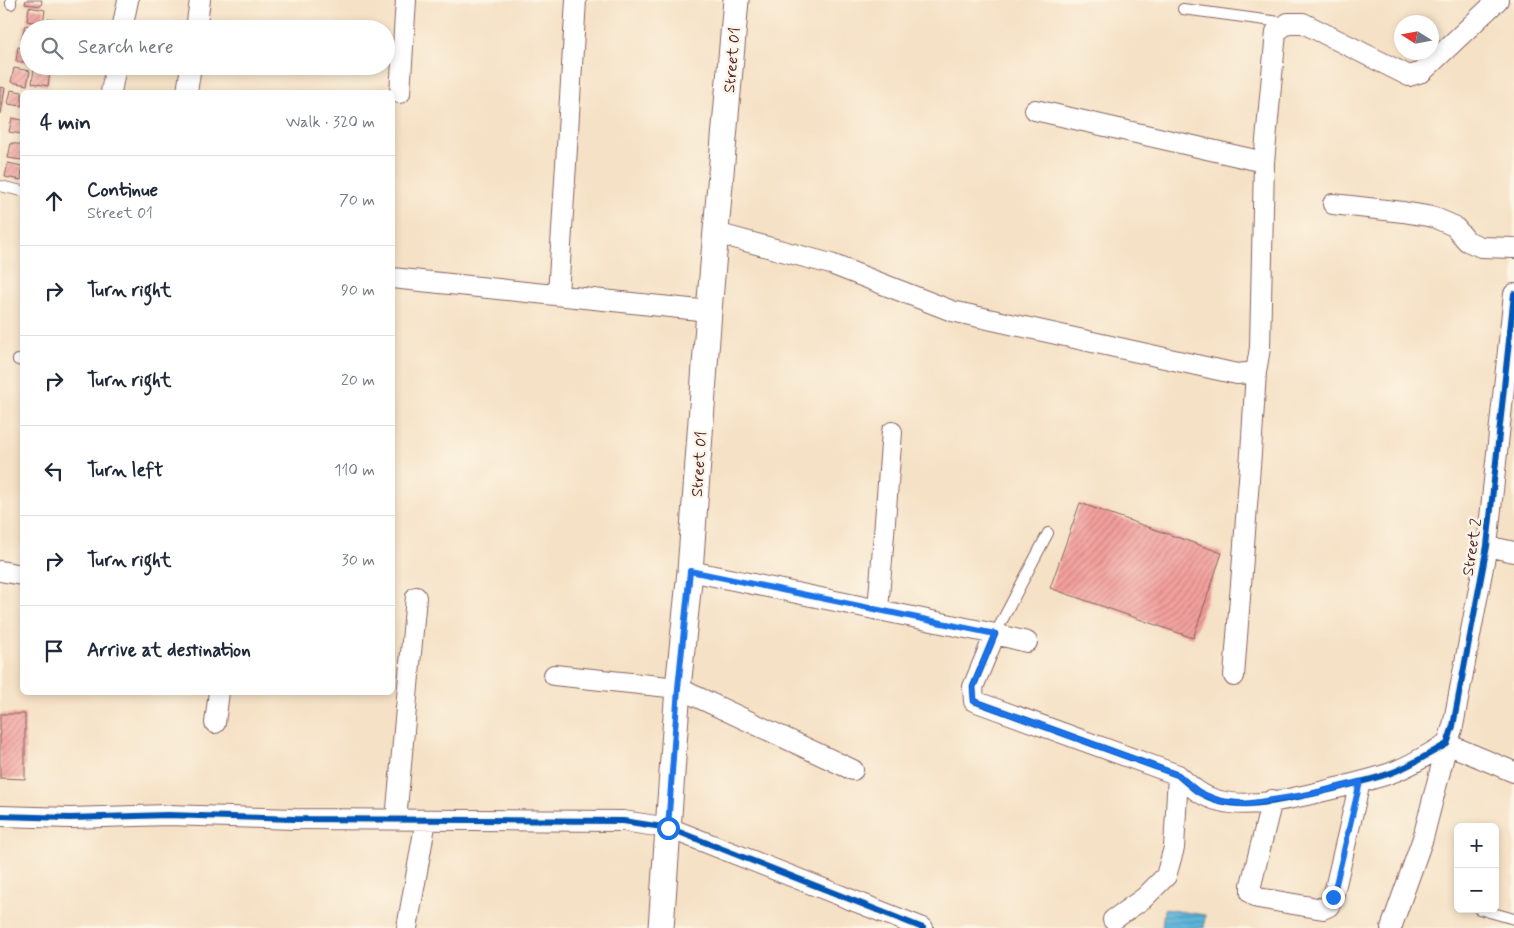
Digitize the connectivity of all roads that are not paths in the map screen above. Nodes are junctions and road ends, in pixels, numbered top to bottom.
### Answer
1 (128, 0) edge
2 (200, 0) edge
3 (406, 0) edge
4 (576, 0) edge
5 (736, 0) edge
6 (1498, 0) edge
7 (1183, 9) dead end
8 (124, 20) edge
9 (197, 20) edge
10 (1288, 23) junction
11 (395, 38) edge
12 (114, 75) edge
13 (190, 75) edge
14 (111, 90) edge
15 (187, 90) edge
16 (400, 92) dead end
17 (1035, 110) dead end
18 (1264, 162) junction
19 (0, 186) edge
20 (20, 191) edge
21 (1333, 204) dead end
22 (716, 233) junction
23 (1514, 248) edge
24 (395, 278) edge
25 (1514, 294) edge
26 (558, 295) junction
27 (709, 311) junction
28 (1256, 372) junction
29 (892, 432) dead end
30 (1048, 533) dead end
31 (1487, 546) junction
32 (1514, 552) edge
33 (0, 571) edge
34 (690, 571) junction
35 (20, 575) edge
36 (416, 597) dead end
37 (878, 610) junction
38 (995, 634) junction
39 (1027, 642) dead end
40 (554, 675) dead end
41 (1234, 676) dead end
42 (678, 688) junction
43 (219, 695) edge
44 (215, 723) dead end
45 (1447, 744) junction
46 (852, 770) dead end
47 (1514, 772) edge
48 (1178, 775) junction
49 (1360, 782) junction
50 (1272, 800) junction
51 (0, 816) edge
52 (396, 820) junction
53 (426, 820) junction
54 (668, 828) junction
55 (1493, 913) edge
56 (1514, 919) edge
57 (1113, 920) dead end
58 (912, 926) edge
59 (407, 928) edge
60 (661, 928) edge
61 (1391, 928) edge

1 - 8 street
2 - 9 street
3 - 11 street
4 - 26 street
5 - 22 street, Street 01
6 - 10 street
7 - 10 lane
10 - 18 street
11 - 16 street
12 - 14 street
13 - 15 street
17 - 18 street
18 - 28 street
19 - 20 lane
21 - 23 street
22 - 27 street, Street 01
22 - 28 street
24 - 26 street
25 - 31 street, Street 2
26 - 27 street
27 - 34 street, Street 01
28 - 41 street
29 - 37 street
30 - 38 lane
31 - 32 street
31 - 45 street, Street 2
33 - 35 street
34 - 37 street
34 - 42 street, Street 01
36 - 52 street
37 - 38 street
38 - 39 street
38 - 48 street
40 - 42 street
42 - 46 street
42 - 54 street, Street 01
43 - 44 street
45 - 47 street
45 - 49 street
45 - 61 street, Street 2
48 - 50 street
48 - 57 street
49 - 50 street
49 - 50 street
51 - 52 street
52 - 53 street
53 - 54 street
53 - 59 street
54 - 58 street
54 - 60 street, Street 01
55 - 56 lane

